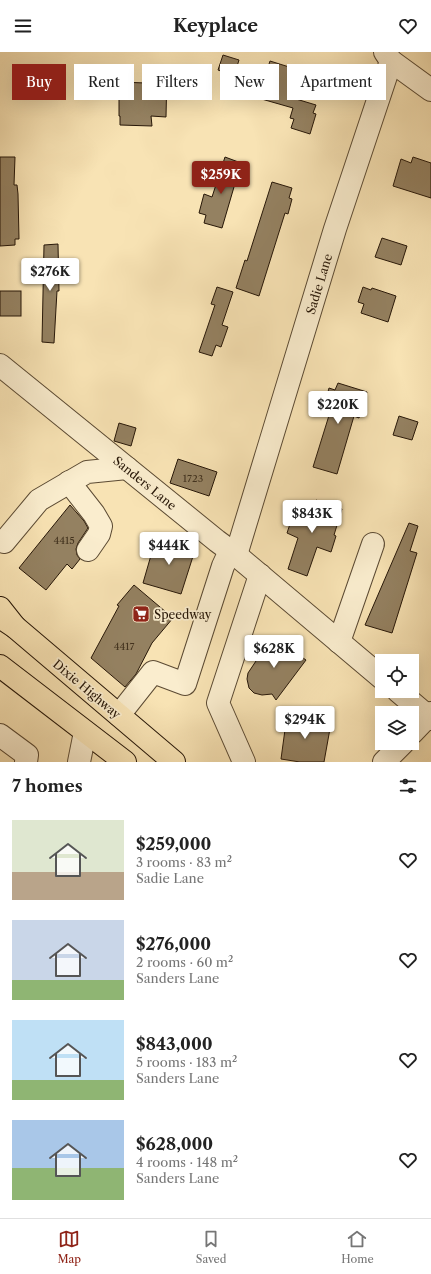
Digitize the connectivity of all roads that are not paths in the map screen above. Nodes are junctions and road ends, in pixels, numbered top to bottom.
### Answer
1 (388, 57) edge
2 (431, 90) edge
3 (0, 365) edge
4 (127, 468) junction
5 (69, 482) junction
6 (4, 542) dead end
7 (373, 544) dead end
8 (88, 550) dead end
9 (233, 553) junction
10 (260, 575) junction
11 (0, 608) edge
12 (7, 622) edge
13 (339, 642) junction
14 (0, 666) edge
15 (375, 672) edge
16 (407, 698) edge
17 (119, 715) junction
18 (430, 716) edge
19 (419, 726) edge
20 (86, 732) junction
21 (0, 735) edge
22 (396, 750) edge
23 (26, 762) edge
24 (79, 762) edge
25 (125, 762) edge
26 (174, 762) edge
27 (244, 762) edge
28 (384, 762) edge

1 - 2 street, Sadie Lane
1 - 9 street, Sadie Lane
3 - 4 street, Sanders Lane
4 - 5 street
4 - 9 street, Sanders Lane
5 - 6 street
5 - 8 street
7 - 13 street
9 - 10 street, Sanders Lane
9 - 17 street, Sadie Lane
10 - 13 street, Sanders Lane
10 - 27 street
11 - 12 main road, Dixie Highway
12 - 17 main road, Dixie Highway
13 - 15 street, Sanders Lane
14 - 20 main road
16 - 18 street
17 - 26 main road, Dixie Highway
18 - 19 street
20 - 24 street
20 - 25 main road
21 - 23 street
22 - 28 street

